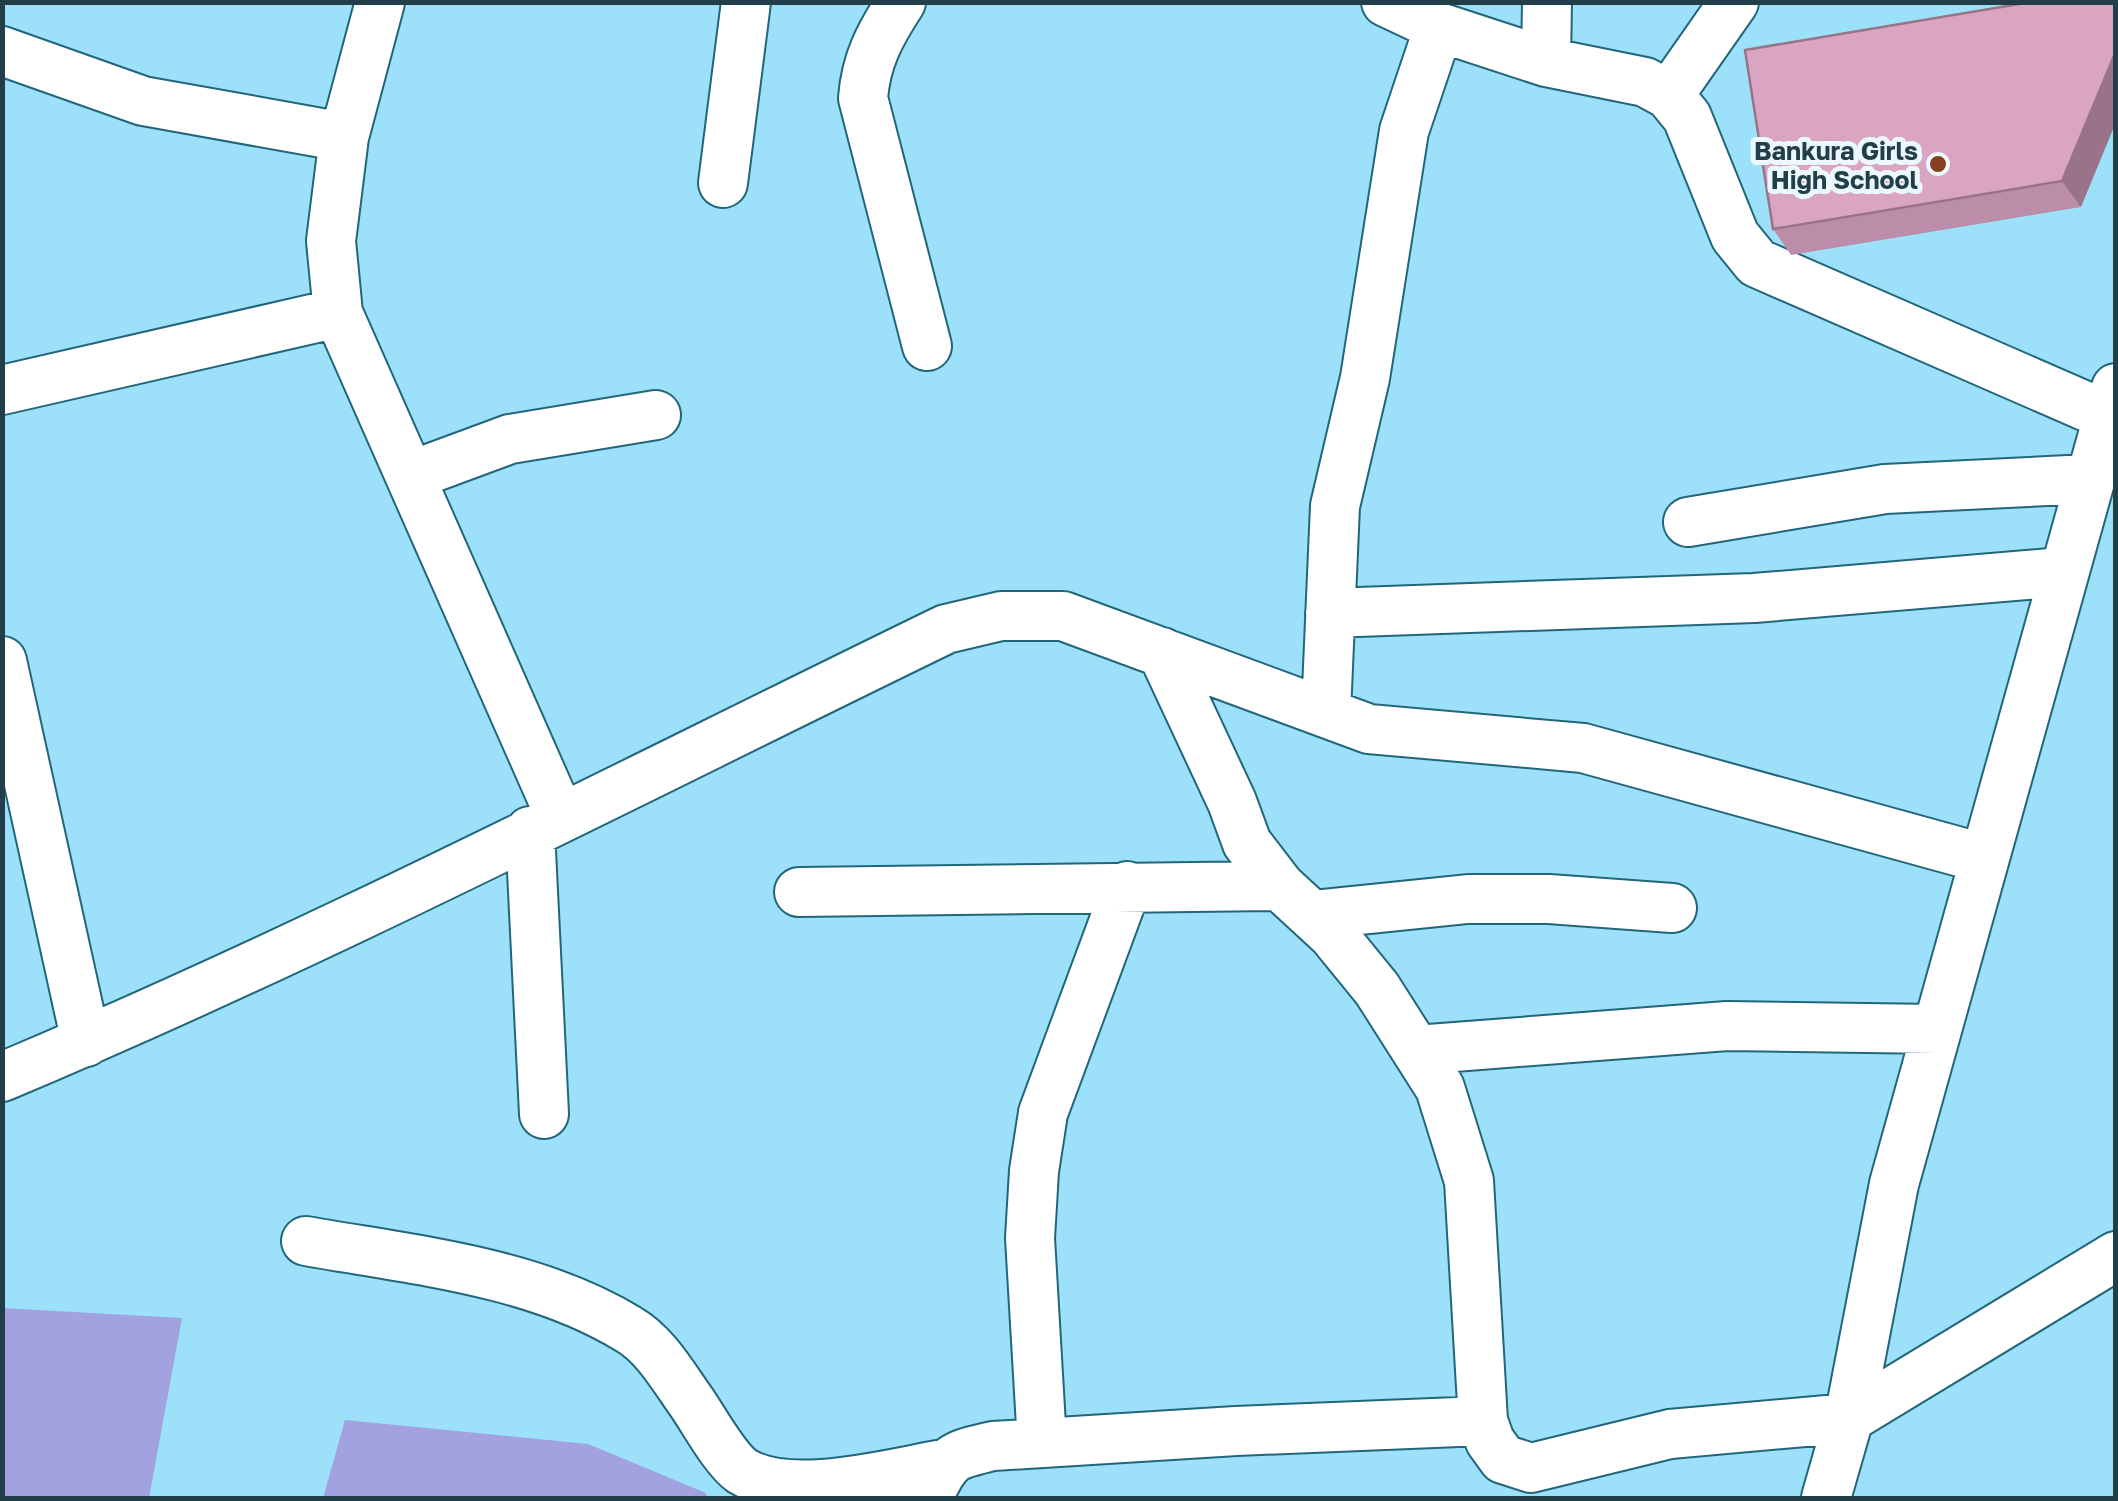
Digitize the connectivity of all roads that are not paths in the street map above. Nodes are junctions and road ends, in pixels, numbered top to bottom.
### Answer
1 (380, 2) edge
2 (746, 2) edge
3 (901, 2) edge
4 (1386, 2) edge
5 (1547, 2) edge
6 (1734, 2) edge
7 (1439, 26) junction
8 (2, 51) edge
9 (1546, 62) junction
10 (1669, 95) junction
11 (344, 137) junction
12 (723, 183) dead end
13 (338, 313) junction
14 (927, 346) dead end
15 (2, 390) edge
16 (656, 415) dead end
17 (2105, 436) edge
18 (410, 476) junction
19 (1688, 522) dead end
20 (2062, 572) junction
21 (1330, 613) junction
22 (1162, 652) junction
23 (2, 661) edge
24 (1326, 713) junction
25 (545, 824) junction
26 (1982, 858) junction
27 (1127, 886) junction
28 (799, 892) dead end
29 (1296, 900) junction
30 (1672, 908) dead end
31 (1936, 1029) junction
32 (86, 1042) junction
33 (1416, 1050) junction
34 (2, 1077) edge
35 (544, 1114) dead end
36 (306, 1241) dead end
37 (2116, 1256) edge
38 (1849, 1418) junction
39 (1483, 1421) junction
40 (1042, 1442) junction
41 (938, 1481) edge
42 (1826, 1498) edge

1 - 11 street
2 - 12 street
3 - 14 street
4 - 7 street
5 - 9 street
6 - 10 street
7 - 9 street
7 - 21 street
8 - 11 street
9 - 10 street
10 - 17 street
11 - 13 street
13 - 15 street
13 - 18 street
16 - 18 street
17 - 19 street
17 - 20 street
18 - 25 street
20 - 21 street
20 - 26 street
21 - 24 street
22 - 24 street
22 - 25 street
22 - 29 street
23 - 32 street
24 - 26 street
25 - 32 street
25 - 35 street
26 - 31 street
27 - 28 street
27 - 29 street
27 - 40 street
29 - 30 street
29 - 33 street
31 - 33 street
31 - 38 street
32 - 34 street
33 - 39 street
36 - 41 street
37 - 38 street
38 - 39 street
38 - 42 street
39 - 40 street
40 - 41 street

